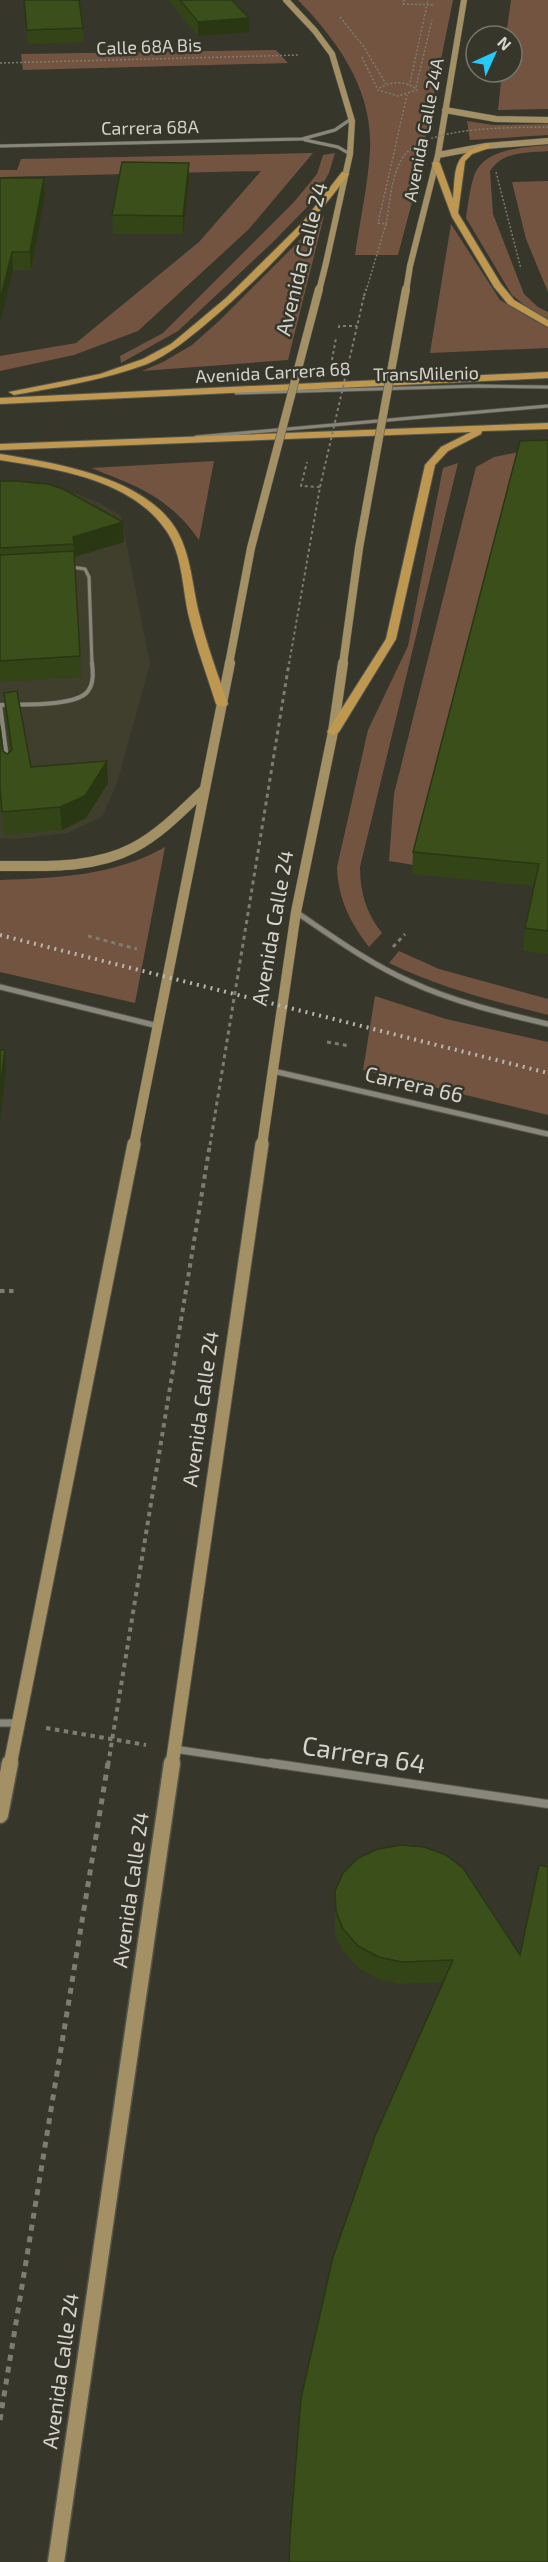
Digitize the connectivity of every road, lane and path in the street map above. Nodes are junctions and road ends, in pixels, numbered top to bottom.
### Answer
1 (286, 0) edge
2 (405, 0) edge
3 (428, 0) edge
4 (436, 0) edge
5 (464, 0) edge
6 (427, 4) junction
7 (435, 5) junction
8 (299, 55) dead end
9 (0, 63) edge
10 (407, 85) junction
11 (414, 88) junction
12 (407, 95) junction
13 (446, 110) junction
14 (351, 119) junction
15 (548, 120) edge
16 (548, 127) edge
17 (302, 139) junction
18 (548, 141) edge
19 (0, 146) edge
20 (486, 146) junction
21 (350, 153) junction
22 (437, 159) junction
23 (496, 168) dead end
24 (345, 174) junction
25 (456, 217) junction
26 (386, 224) junction
27 (410, 266) joint
28 (524, 277) dead end
29 (548, 324) edge
30 (357, 326) junction
31 (330, 370) dead end
32 (548, 375) edge
33 (548, 387) edge
34 (0, 394) edge
35 (126, 396) junction
36 (0, 402) edge
37 (548, 406) edge
38 (548, 426) edge
39 (486, 428) junction
40 (139, 441) junction
41 (0, 447) edge
42 (309, 454) dead end
43 (0, 457) edge
44 (320, 487) junction
45 (70, 567) edge
46 (222, 704) junction
47 (0, 705) edge
48 (333, 732) junction
49 (8, 760) edge
50 (205, 789) junction
51 (0, 866) edge
52 (296, 912) junction
53 (88, 936) dead end
54 (137, 950) dead end
55 (0, 987) edge
56 (548, 1024) edge
57 (158, 1026) junction
58 (327, 1042) dead end
59 (350, 1046) dead end
60 (273, 1071) junction
61 (548, 1134) edge
62 (0, 1291) edge
63 (14, 1292) dead end
64 (0, 1723) edge
65 (19, 1724) junction
66 (113, 1739) junction
67 (174, 1749) junction
68 (548, 1804) edge
69 (0, 1815) edge
70 (0, 2420) edge
71 (56, 2562) edge

1 - 14 main road, Avenida Calle 24
2 - 6 path
3 - 6 path
4 - 7 path
5 - 13 main road, Avenida Calle 24A
6 - 7 path
6 - 10 path
7 - 11 path
8 - 9 path, Calle 68A Bis
10 - 11 path
10 - 11 path
10 - 12 path
11 - 12 path
12 - 26 path
13 - 15 main road
13 - 22 main road, Avenida Calle 24A
14 - 17 street, Carrera 68A
14 - 21 main road, Avenida Calle 24
16 - 26 path, bridge
17 - 19 street, Carrera 68A
17 - 21 street, Carrera 68A
18 - 20 main road
20 - 22 main road
20 - 25 main road
21 - 24 main road, Avenida Calle 24
22 - 25 main road
22 - 27 main road, Avenida Calle 24A
23 - 28 path
24 - 34 main road
24 - 46 main road, Avenida Calle 24, bridge
25 - 29 main road
26 - 30 path, bridge
27 - 48 main road, Avenida Calle 24, bridge
30 - 31 path
30 - 44 path, bridge
32 - 35 main road, Avenida Carrera 68
33 - 35 lane, TransMilenio
35 - 36 main road, Avenida Carrera 68
37 - 40 lane, TransMilenio
38 - 39 main road
39 - 40 main road
39 - 48 main road
40 - 41 main road
42 - 44 path
43 - 46 main road
44 - 66 path
45 - 47 lane
46 - 50 main road, Avenida Calle 24
47 - 49 lane
48 - 52 main road, Avenida Calle 24
50 - 51 main road
50 - 57 main road, Avenida Calle 24
52 - 56 street
52 - 60 main road, Avenida Calle 24
53 - 54 path
55 - 57 street
57 - 65 main road, Avenida Calle 24
58 - 59 path
60 - 61 street, Carrera 66
60 - 67 main road, Avenida Calle 24
62 - 63 path
64 - 65 street
65 - 66 path
65 - 69 main road, Avenida Calle 24
66 - 67 path
66 - 70 path
67 - 68 street, Carrera 64
67 - 71 main road, Avenida Calle 24

